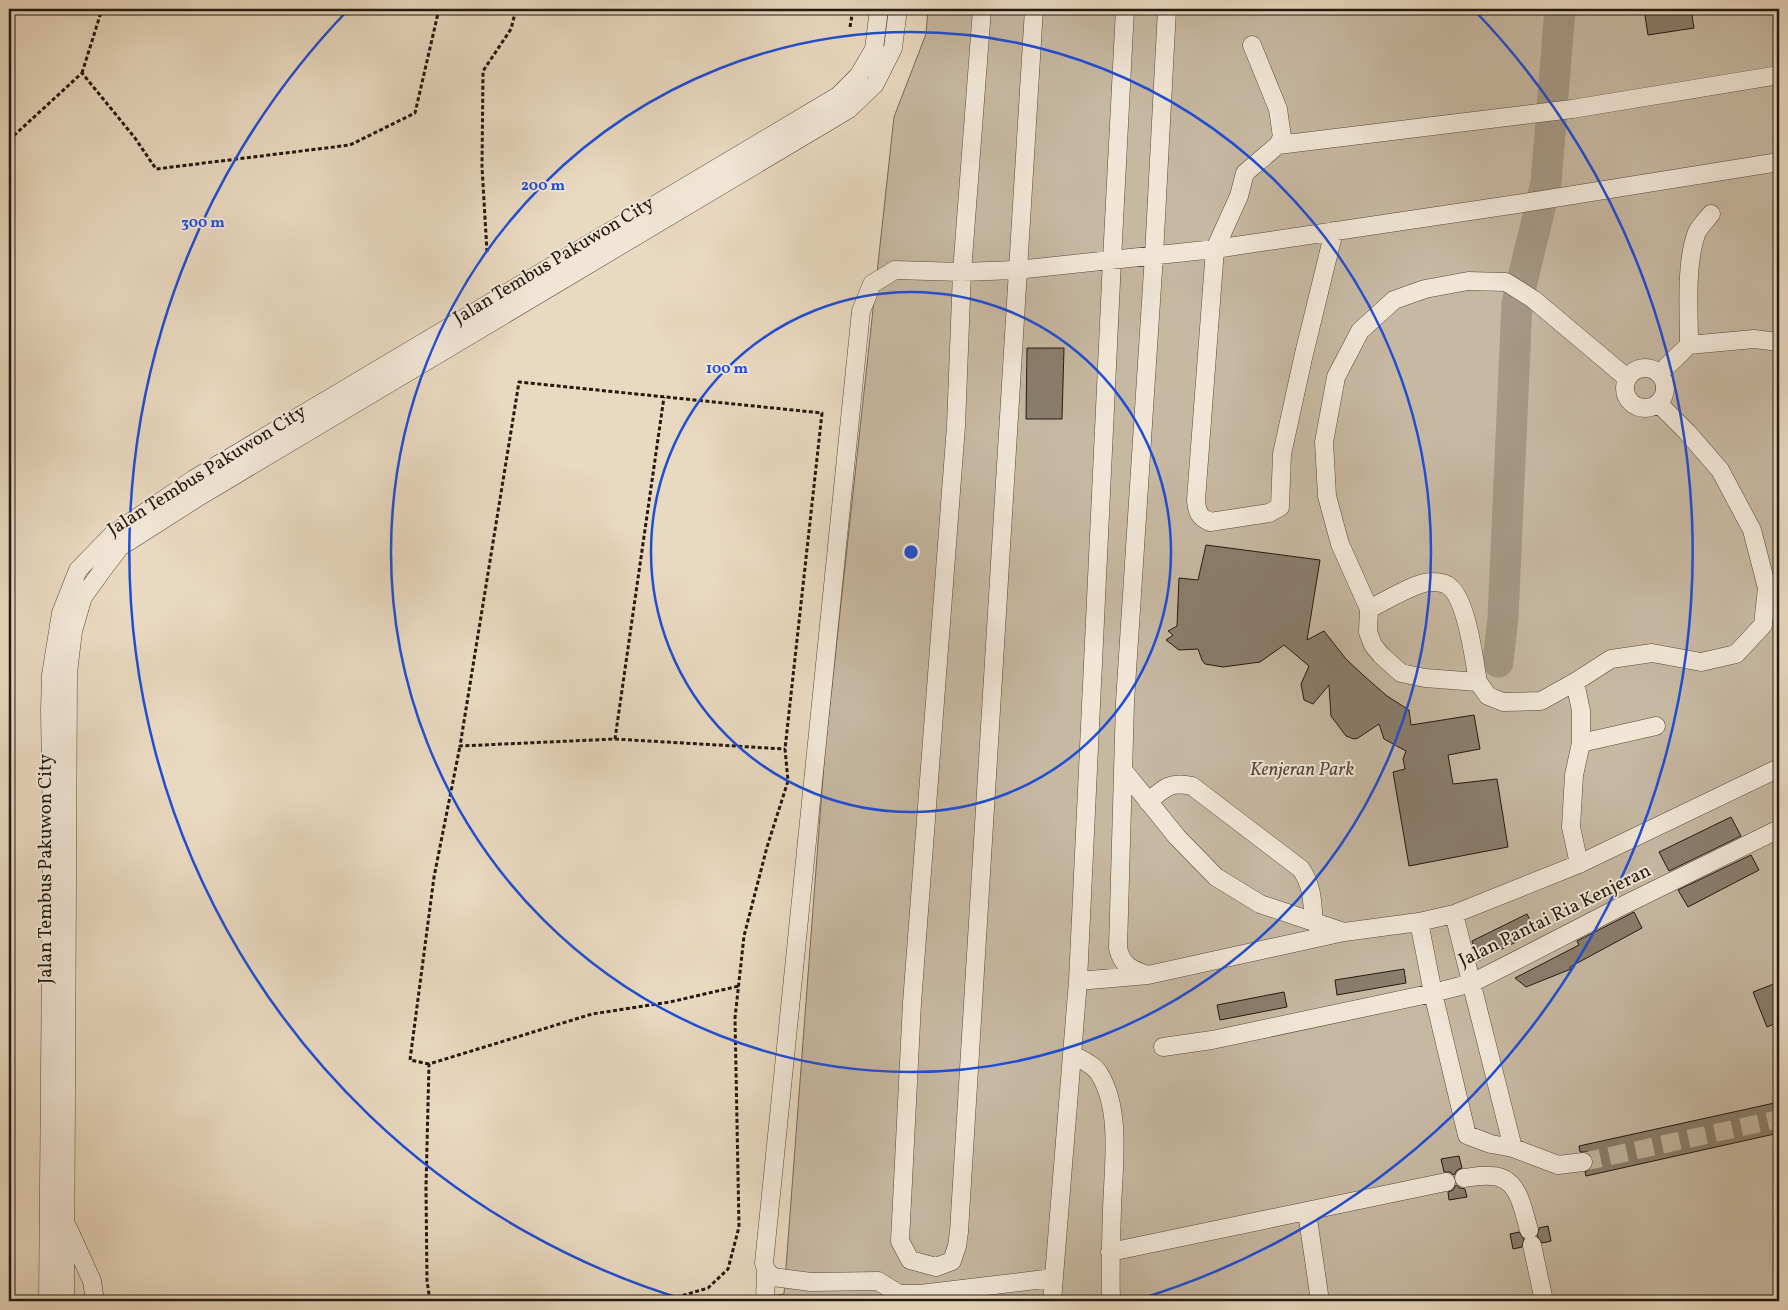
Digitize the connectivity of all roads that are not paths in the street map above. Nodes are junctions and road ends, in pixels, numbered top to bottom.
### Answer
1 (879, 9) edge
2 (898, 9) edge
3 (982, 9) edge
4 (1034, 9) edge
5 (1125, 9) edge
6 (1167, 9) edge
7 (1252, 45) dead end
8 (1779, 75) edge
9 (1278, 146) junction
10 (1779, 162) edge
11 (1711, 214) dead end
12 (1334, 232) junction
13 (1215, 249) junction
14 (1154, 255) junction
15 (1112, 260) junction
16 (1016, 270) junction
17 (962, 272) junction
18 (1779, 342) edge
19 (1689, 345) junction
20 (1660, 373) junction
21 (1627, 378) junction
22 (1659, 404) junction
23 (1773, 589) edge
24 (1369, 609) junction
25 (1478, 682) junction
26 (1575, 682) junction
27 (1656, 726) dead end
28 (1581, 743) junction
29 (1779, 768) edge
30 (1123, 770) junction
31 (1148, 802) junction
32 (1779, 829) edge
33 (1578, 864) junction
34 (1454, 914) junction
35 (1419, 922) junction
36 (1314, 923) junction
37 (1344, 932) junction
38 (1148, 975) junction
39 (1078, 981) junction
40 (1472, 983) junction
41 (1433, 993) junction
42 (1164, 1047) dead end
43 (1073, 1055) junction
44 (1514, 1148) junction
45 (1583, 1162) tunnel mouth
46 (1464, 1178) dead end
47 (1446, 1182) dead end
48 (1306, 1212) junction
49 (65, 1223) junction
50 (1110, 1252) junction
51 (766, 1270) junction
52 (1053, 1278) junction
53 (896, 1298) edge
54 (48, 1301) edge
55 (65, 1301) edge
56 (95, 1301) edge
57 (764, 1301) edge
58 (1052, 1301) edge
59 (1111, 1301) edge
60 (1320, 1301) edge
61 (1544, 1301) edge

1 - 54 street, Jalan Tembus Pakuwon City
2 - 49 street, Jalan Tembus Pakuwon City
3 - 17 street
4 - 16 street
5 - 15 street
6 - 14 street
7 - 9 street
8 - 9 street
9 - 13 street
10 - 12 street
11 - 19 street
12 - 13 street
12 - 13 street
13 - 14 street
14 - 15 street
14 - 30 street
15 - 16 street
15 - 39 street
16 - 17 street
16 - 17 street
17 - 51 street
18 - 19 street
19 - 20 street
20 - 21 street
20 - 22 street
21 - 22 street
21 - 24 street
22 - 23 street
23 - 26 street
24 - 25 street
24 - 25 street
25 - 26 street
26 - 28 street
27 - 28 street
28 - 33 street
29 - 33 street
30 - 31 street
30 - 38 street
31 - 36 street
31 - 36 street
32 - 40 street, Jalan Pantai Ria Kenjeran
33 - 34 street
34 - 35 street
34 - 40 street
35 - 37 street
35 - 41 street
36 - 37 street
37 - 38 street
38 - 39 street
39 - 43 street
40 - 41 street, Jalan Pantai Ria Kenjeran
40 - 44 street
41 - 42 street, Jalan Pantai Ria Kenjeran
41 - 44 street
43 - 50 street
43 - 52 street
44 - 45 street
46 - 61 street
47 - 48 street
48 - 50 street
48 - 60 street
49 - 55 street, Jalan Tembus Pakuwon City
49 - 56 street
50 - 59 street
51 - 53 street
51 - 57 street
52 - 53 street
52 - 58 street

